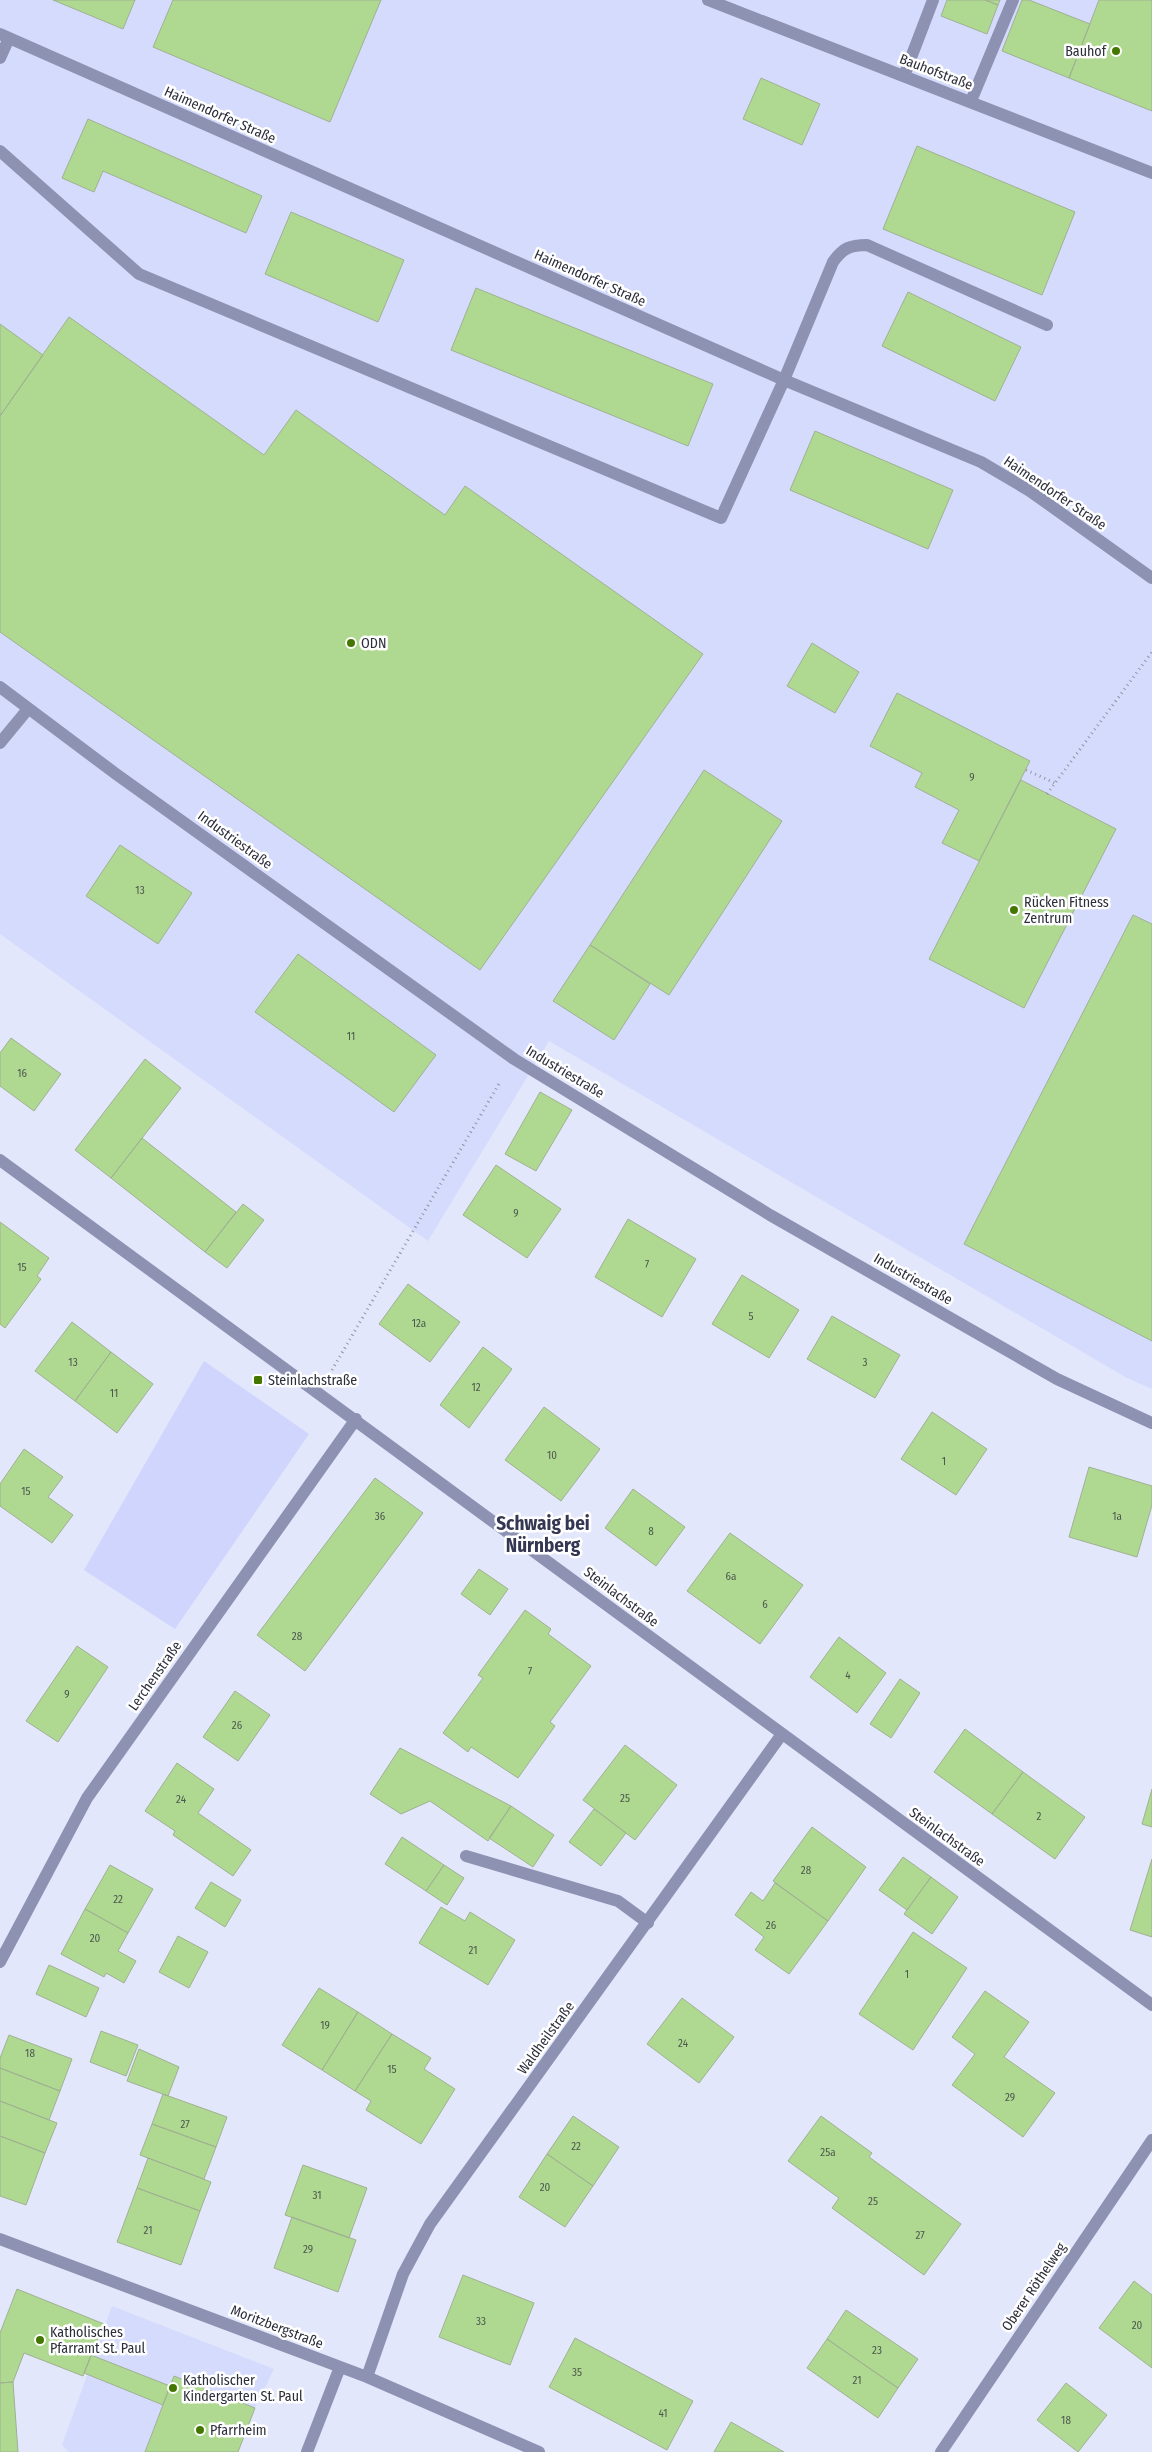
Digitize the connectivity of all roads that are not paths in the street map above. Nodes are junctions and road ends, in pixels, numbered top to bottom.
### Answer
1 (708, 0) edge
2 (933, 0) edge
3 (1013, 0) edge
4 (4, 36) edge
5 (0, 58) edge
6 (904, 76) junction
7 (971, 101) junction
8 (0, 151) edge
9 (1152, 173) edge
10 (1047, 325) dead end
11 (784, 380) junction
12 (1152, 578) edge
13 (0, 687) edge
14 (28, 708) junction
15 (0, 743) edge
16 (0, 1160) edge
17 (356, 1419) junction
18 (1152, 1423) edge
19 (782, 1734) junction
20 (466, 1856) dead end
21 (648, 1923) junction
22 (0, 1962) edge
23 (1152, 2005) edge
24 (1152, 2140) edge
25 (0, 2239) edge
26 (340, 2367) junction
27 (367, 2377) junction
28 (307, 2452) edge
29 (539, 2452) edge
30 (941, 2452) edge

1 - 6 street, Bauhofstraße
2 - 6 street
3 - 7 street
4 - 5 street
4 - 11 street, Haimendorfer Straße
6 - 7 street, Bauhofstraße
7 - 9 street, Bauhofstraße
8 - 11 street
10 - 11 street
11 - 12 street, Haimendorfer Straße
13 - 14 street, Industriestraße
14 - 15 street
14 - 18 street, Industriestraße
16 - 17 street, Steinlachstraße
17 - 19 street, Steinlachstraße
17 - 22 street, Lerchenstraße
19 - 21 street, Waldheilstraße
19 - 23 street, Steinlachstraße
20 - 21 street
21 - 27 street, Waldheilstraße
24 - 30 street, Oberer Röthelweg
25 - 26 street, Moritzbergstraße
26 - 27 street, Moritzbergstraße
26 - 28 street
27 - 29 street, Moritzbergstraße

